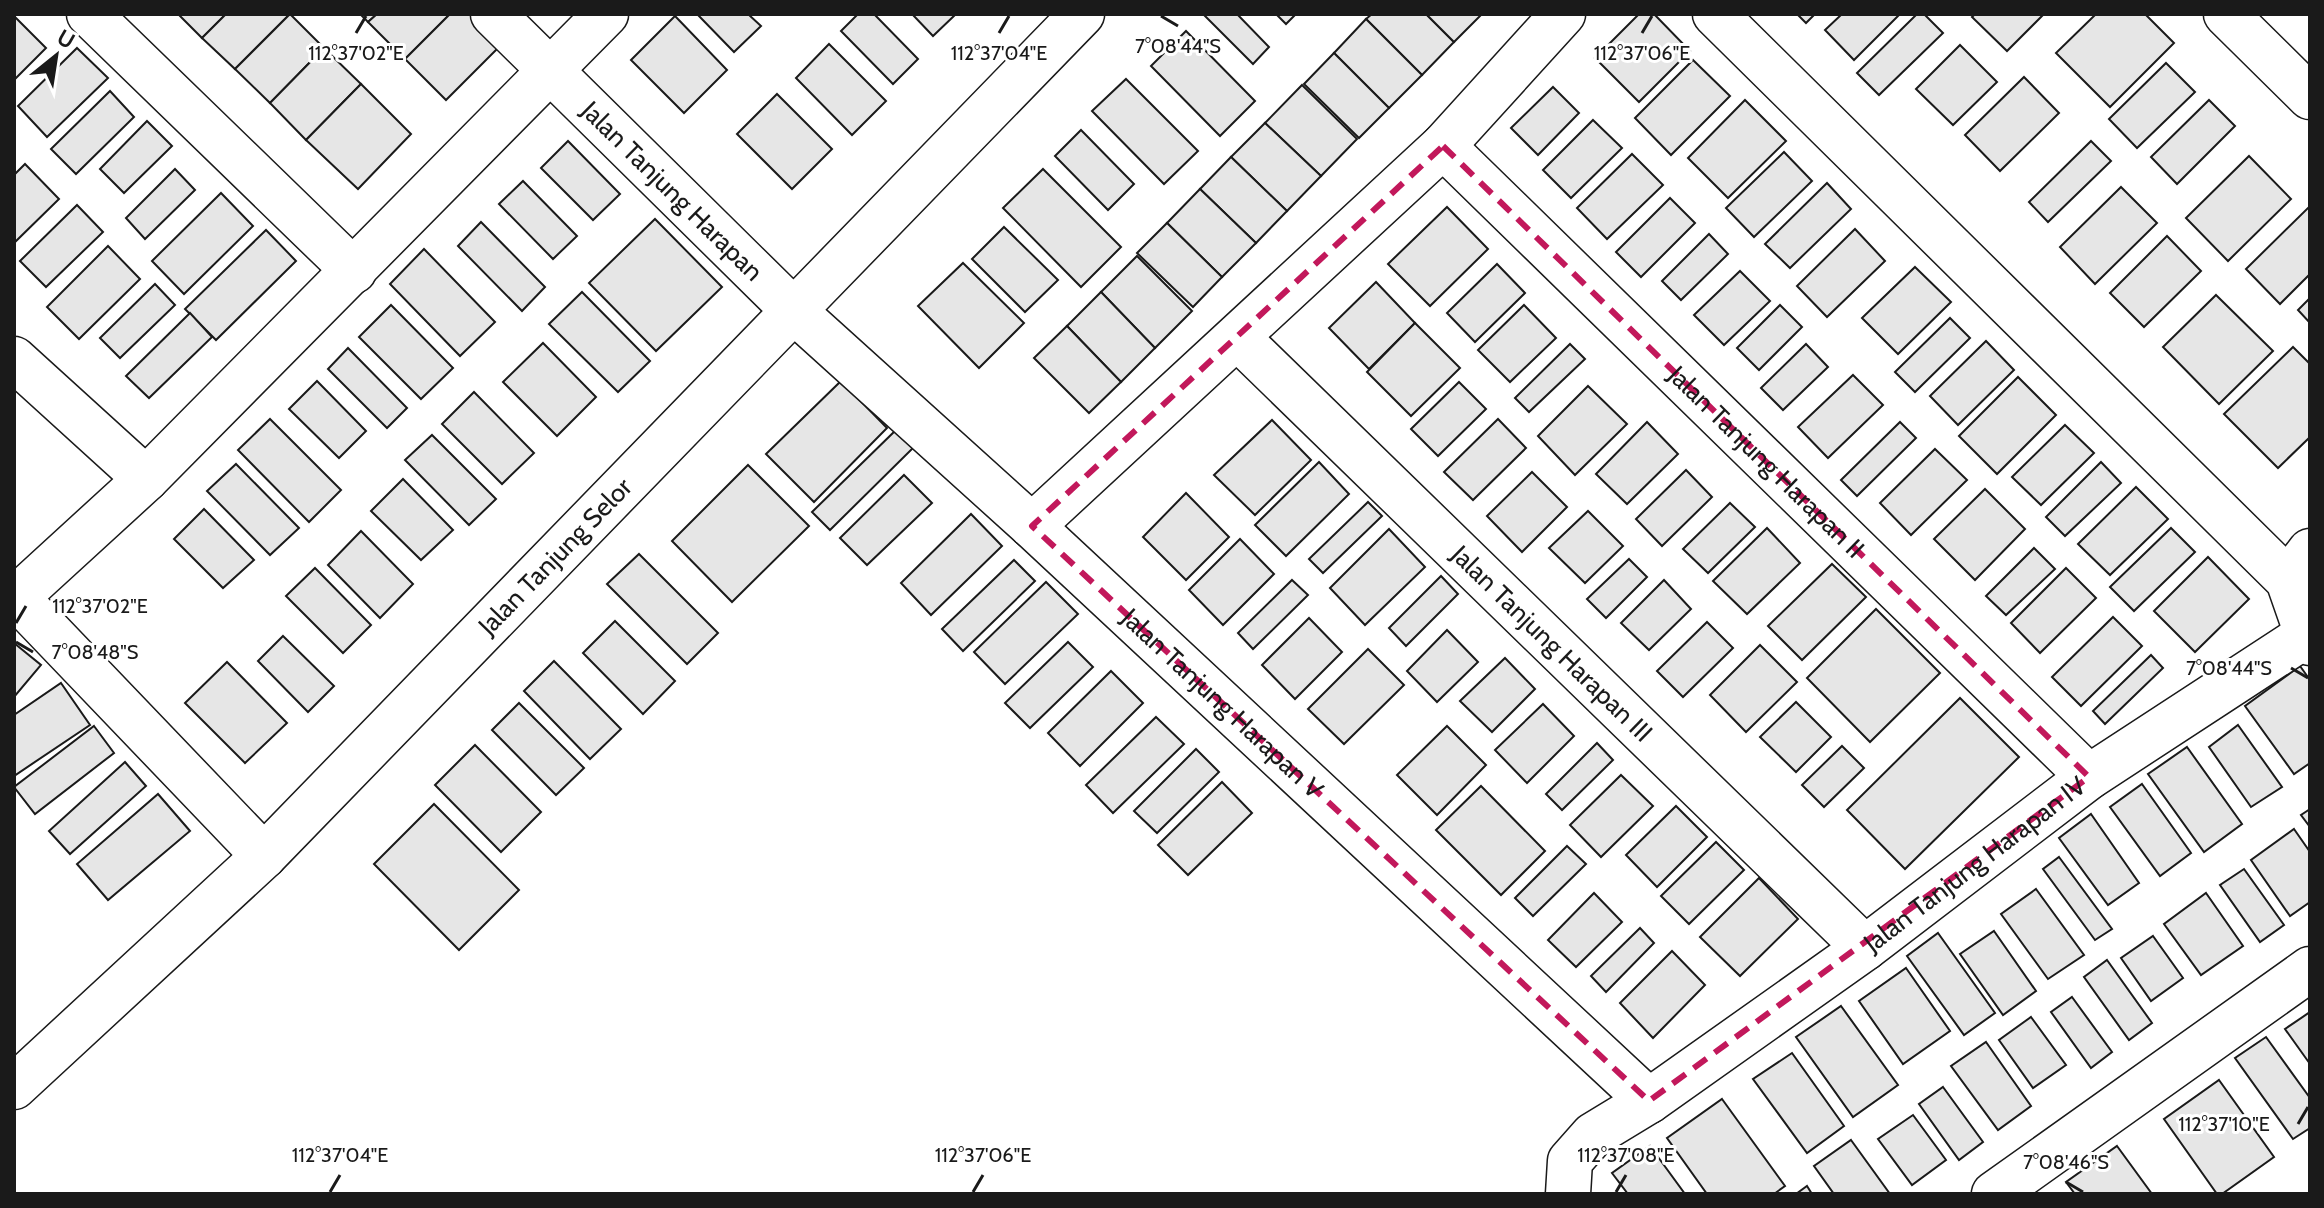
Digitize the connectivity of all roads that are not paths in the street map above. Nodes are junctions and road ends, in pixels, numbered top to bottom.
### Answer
1 (89, 14) edge
2 (493, 14) edge
3 (606, 14) edge
4 (1082, 14) edge
5 (1563, 14) edge
6 (1715, 14) edge
7 (2226, 14) edge
8 (551, 70) junction
9 (2310, 97) edge
10 (1443, 146) junction
11 (354, 271) junction
12 (794, 311) junction
13 (1238, 338) junction
14 (14, 359) edge
15 (146, 479) junction
16 (1032, 526) junction
17 (2299, 566) edge
18 (15, 596) edge
19 (2308, 639) edge
20 (2089, 777) junction
21 (264, 856) junction
22 (1865, 948) junction
23 (2310, 969) edge
24 (14, 1087) edge
25 (1649, 1101) junction
26 (1568, 1194) edge
27 (1994, 1194) edge

1 - 11 street
2 - 8 street, Jalan Tanjung Harapan
3 - 8 street
4 - 12 street, Jalan Tanjung Selor
5 - 10 street
6 - 17 street
7 - 9 street
8 - 11 street
8 - 12 street, Jalan Tanjung Harapan
10 - 13 street
10 - 20 street, Jalan Tanjung Harapan II
11 - 15 street
12 - 16 street, Jalan Tanjung Harapan V
12 - 21 street, Jalan Tanjung Selor
13 - 16 street
13 - 22 street, Jalan Tanjung Harapan III
14 - 15 street
15 - 18 street
16 - 25 street, Jalan Tanjung Harapan V
17 - 19 street
18 - 21 street
19 - 20 street, Jalan Tanjung Harapan IV
20 - 22 street, Jalan Tanjung Harapan IV
21 - 24 street, Jalan Tanjung Selor
22 - 25 street, Jalan Tanjung Harapan IV
23 - 27 street
25 - 26 street, Jalan Tanjung Harapan IV

